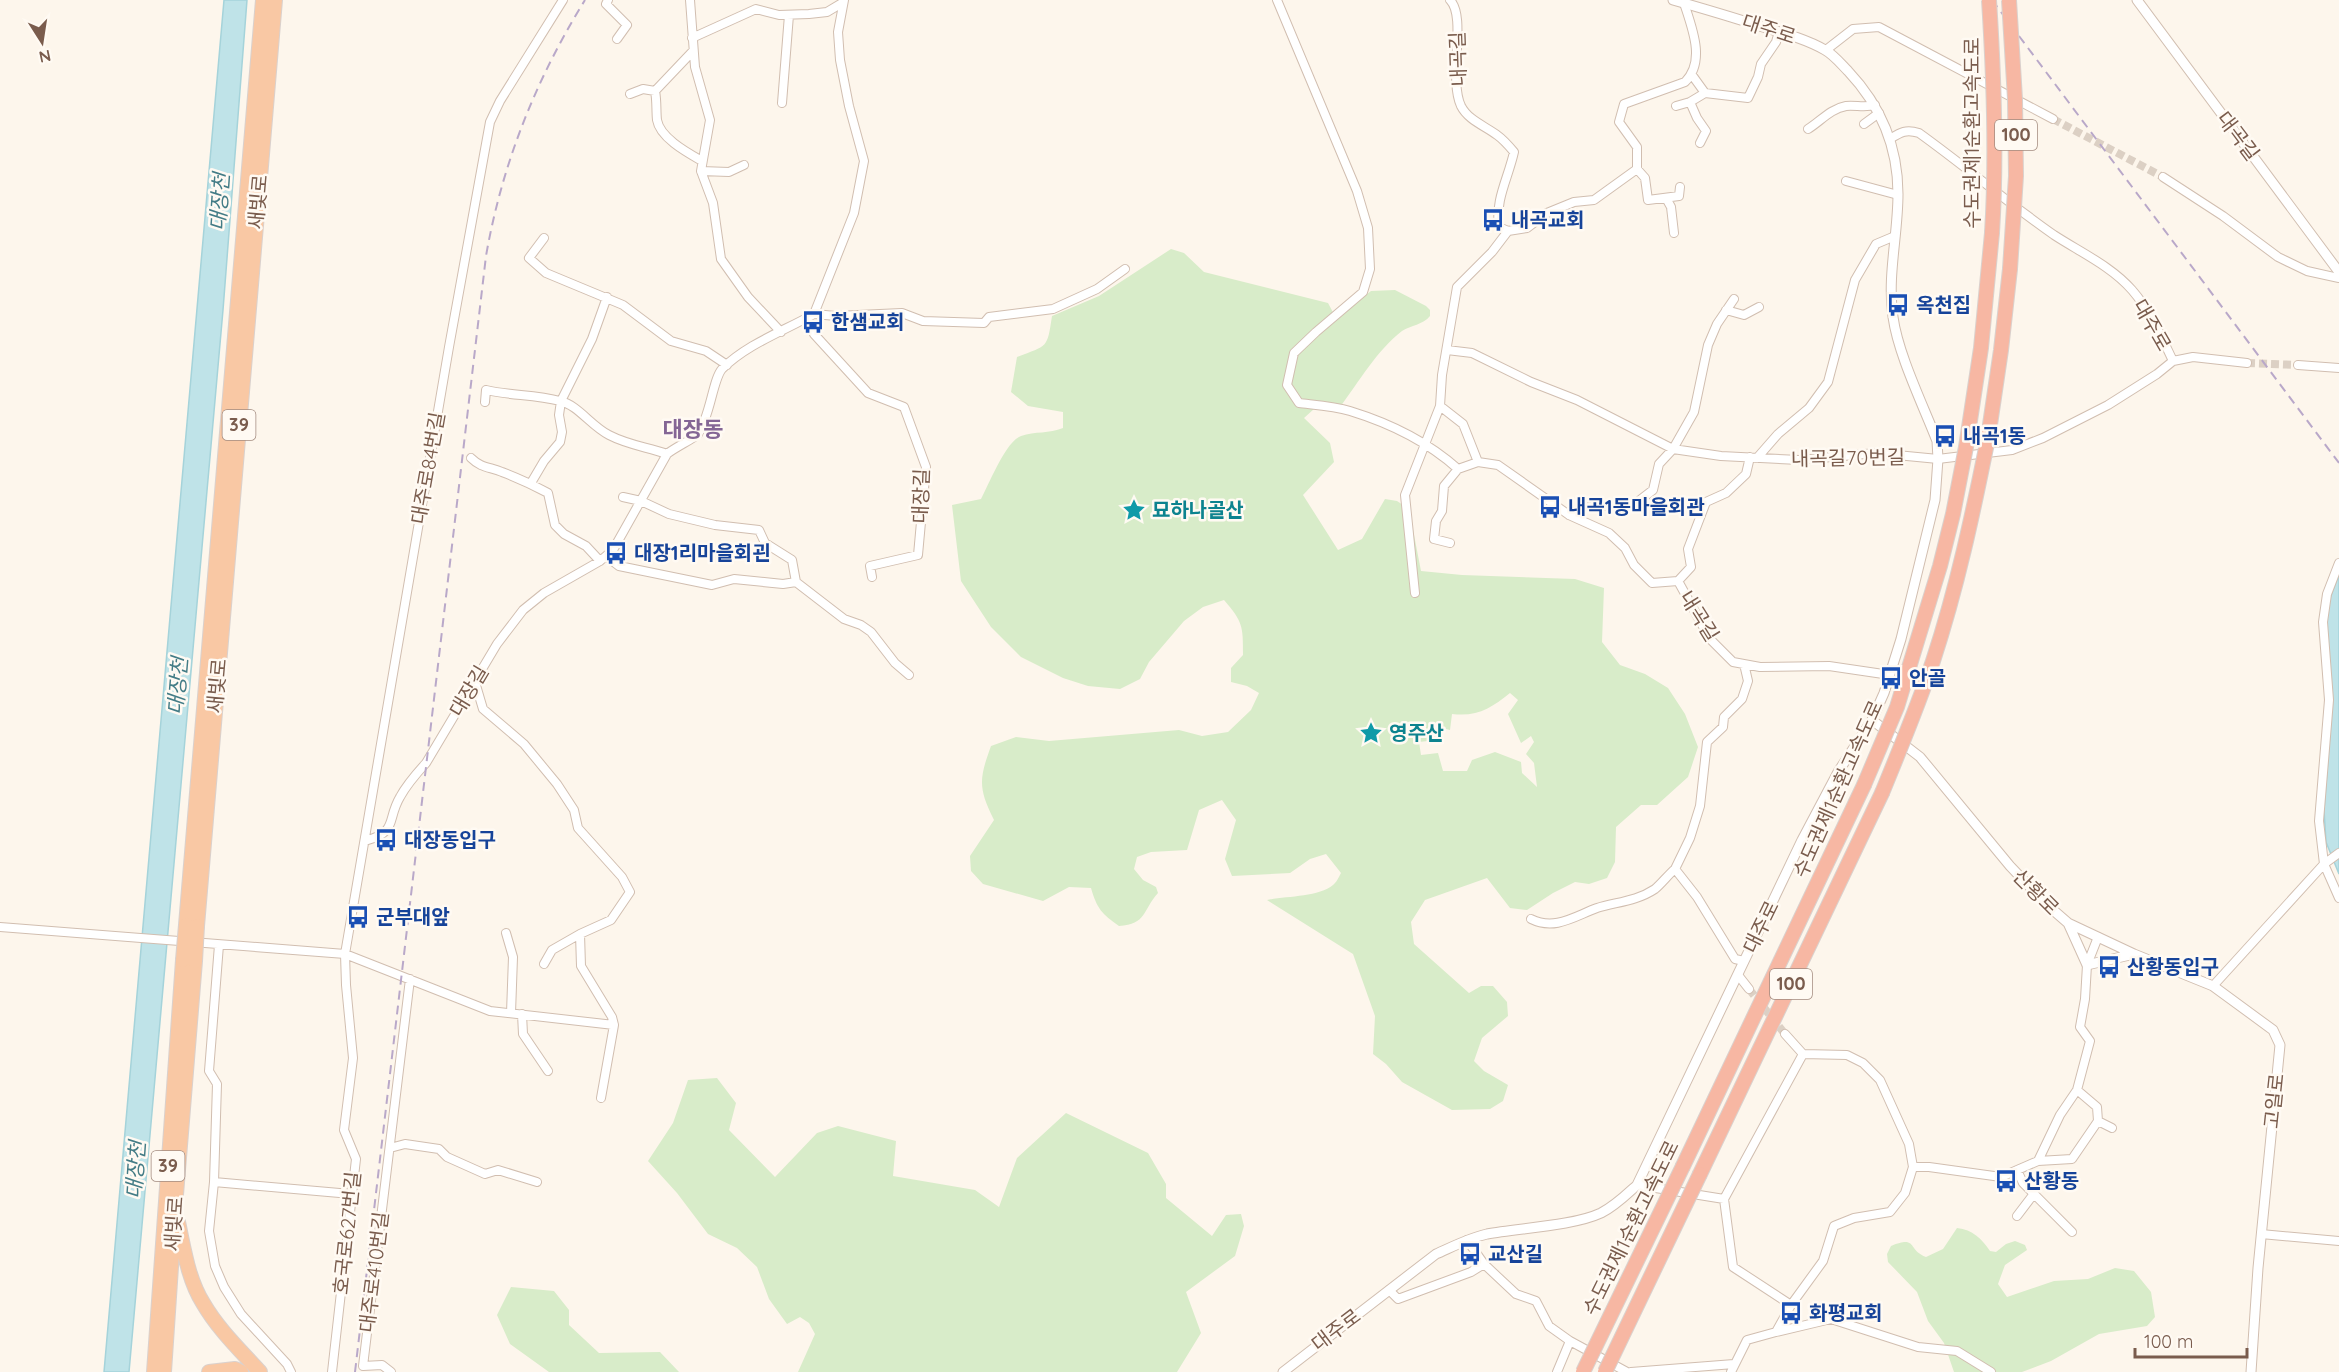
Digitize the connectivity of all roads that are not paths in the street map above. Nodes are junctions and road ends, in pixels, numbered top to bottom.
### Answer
1 (263, 0) edge
2 (275, 0) edge
3 (563, 0) edge
4 (608, 0) edge
5 (690, 0) edge
6 (1277, 0) edge
7 (1450, 0) edge
8 (1673, 0) edge
9 (1989, 0) edge
10 (2009, 0) edge
11 (2137, 0) edge
12 (843, 1) edge
13 (1684, 3) junction
14 (789, 15) junction
15 (1779, 32) junction
16 (692, 38) junction
17 (617, 39) dead end
18 (1826, 50) junction
19 (693, 51) junction
20 (1692, 75) junction
21 (655, 91) junction
22 (1705, 93) junction
23 (630, 94) dead end
24 (1690, 102) junction
25 (782, 103) dead end
26 (1676, 106) dead end
27 (1877, 109) junction
28 (2054, 119) tunnel mouth
29 (1864, 124) dead end
30 (1808, 129) dead end
31 (1890, 139) junction
32 (1700, 143) dead end
33 (702, 162) junction
34 (744, 165) dead end
35 (1637, 170) junction
36 (701, 171) junction
37 (2163, 177) tunnel mouth
38 (1846, 181) dead end
39 (1680, 187) dead end
40 (1898, 195) junction
41 (1666, 198) junction
42 (1508, 231) junction
43 (1674, 233) dead end
44 (1895, 236) junction
45 (544, 238) dead end
46 (1125, 269) dead end
47 (2339, 272) edge
48 (2339, 279) edge
49 (607, 297) junction
50 (1734, 298) dead end
51 (1759, 307) dead end
52 (1726, 310) junction
53 (810, 316) junction
54 (781, 332) junction
55 (1448, 350) junction
56 (2173, 361) junction
57 (2247, 363) tunnel mouth
58 (727, 365) junction
59 (2298, 365) tunnel mouth
60 (2339, 368) edge
61 (561, 401) junction
62 (485, 402) dead end
63 (1440, 406) junction
64 (1424, 444) junction
65 (1673, 449) junction
66 (667, 454) junction
67 (1754, 457) junction
68 (471, 458) dead end
69 (1938, 459) junction
70 (1478, 462) junction
71 (1458, 469) junction
72 (531, 483) junction
73 (623, 496) dead end
74 (641, 501) junction
75 (1569, 515) junction
76 (1450, 543) dead end
77 (603, 559) junction
78 (2339, 563) edge
79 (872, 578) dead end
80 (1678, 581) junction
81 (796, 582) junction
82 (1415, 593) dead end
83 (1744, 664) junction
84 (909, 675) dead end
85 (1890, 675) junction
86 (475, 682) junction
87 (1872, 720) junction
88 (364, 841) junction
89 (197, 849) junction
90 (2339, 853) edge
91 (2324, 864) junction
92 (1675, 869) junction
93 (2339, 898) edge
94 (1531, 919) dead end
95 (2068, 923) junction
96 (0, 927) edge
97 (506, 933) dead end
98 (580, 934) junction
99 (2098, 937) junction
100 (219, 945) junction
101 (345, 954) junction
102 (2134, 954) junction
103 (189, 960) junction
104 (1744, 961) junction
105 (544, 964) dead end
106 (2088, 965) junction
107 (1738, 975) junction
108 (410, 979) junction
109 (2213, 986) junction
110 (1749, 988) tunnel mouth
111 (511, 1013) junction
112 (522, 1014) junction
113 (614, 1025) junction
114 (1785, 1034) tunnel mouth
115 (1803, 1053) junction
116 (548, 1071) dead end
117 (2077, 1090) junction
118 (601, 1098) dead end
119 (2098, 1121) junction
120 (2112, 1128) dead end
121 (390, 1148) junction
122 (2038, 1161) junction
123 (1913, 1167) junction
124 (2017, 1170) junction
125 (214, 1182) junction
126 (537, 1182) dead end
127 (1637, 1185) junction
128 (351, 1194) junction
129 (2033, 1195) junction
130 (1724, 1199) junction
131 (174, 1207) junction
132 (2016, 1216) dead end
133 (2072, 1232) dead end
134 (2261, 1234) junction
135 (1467, 1240) junction
136 (2339, 1241) edge
137 (1484, 1264) junction
138 (1389, 1290) junction
139 (1791, 1305) junction
140 (156, 1327) junction
141 (1776, 1332) junction
142 (1570, 1341) junction
143 (1732, 1368) edge
144 (146, 1372) edge
145 (154, 1372) edge
146 (164, 1372) edge
147 (209, 1372) edge
148 (241, 1372) edge
149 (260, 1372) edge
150 (291, 1372) edge
151 (332, 1372) edge
152 (391, 1372) edge
153 (1283, 1372) edge
154 (1557, 1372) edge
155 (1583, 1372) edge
156 (1605, 1372) edge
157 (1629, 1372) edge
158 (1991, 1372) edge
159 (2251, 1372) edge

1 - 89 highway, 새빛로 / 39
2 - 89 highway, 새빛로 / 39
3 - 88 street, 대주로84번길
4 - 17 street
5 - 16 street
6 - 64 street
7 - 42 street, 내곡길
8 - 13 street, 대주로
9 - 155 highway, 수도권제1순환고속도로 / 100, bridge
10 - 156 highway, 수도권제1순환고속도로 / 100, bridge
11 - 47 street, 대곡길
12 - 14 street
12 - 53 street
13 - 15 street, 대주로
13 - 20 street
14 - 16 street
14 - 25 street
15 - 18 street, 대주로
15 - 22 street
16 - 19 street
18 - 27 street, 대주로
18 - 28 street
19 - 21 street
19 - 33 street
20 - 22 street
20 - 35 street
21 - 23 street
21 - 33 street
22 - 24 street
24 - 26 street
24 - 32 street
27 - 29 street
27 - 30 street
27 - 31 street, 대주로
31 - 40 street, 대주로
31 - 56 street, 대주로
33 - 36 street
34 - 36 street
35 - 41 street
35 - 42 street
36 - 54 street
37 - 48 street
38 - 40 street
39 - 41 street
40 - 44 street, 대주로
41 - 43 street
42 - 55 street
44 - 67 street, 내곡길70번길
44 - 69 street, 대주로
45 - 49 street
46 - 53 street
49 - 58 street
49 - 61 street
50 - 52 street
51 - 52 street
52 - 65 street
53 - 54 street, 대장길
53 - 79 street, 대장길
54 - 58 street, 대장길
55 - 63 street
55 - 65 street
56 - 57 street
56 - 69 street, 대주로
58 - 66 street, 대장길
59 - 60 street
61 - 62 street
61 - 66 street
61 - 72 street
63 - 64 street
63 - 70 street
64 - 71 street
64 - 82 street
65 - 67 street, 내곡길70번길
65 - 75 street
66 - 74 street, 대장길
67 - 69 street, 내곡길70번길
67 - 80 street
68 - 72 street
69 - 85 street, 대주로
70 - 71 street
70 - 75 street, 내곡길
71 - 76 street
72 - 77 street
73 - 74 street
74 - 77 street, 대장길
74 - 81 street
75 - 80 street, 내곡길
77 - 81 street
77 - 86 street, 대장길
78 - 91 street
80 - 83 street, 내곡길
81 - 84 street
83 - 85 street, 내곡길
83 - 92 street
85 - 87 street, 대주로
86 - 88 street, 대장길
86 - 98 street
87 - 95 street, 산황로
87 - 104 street, 대주로
88 - 101 street, 대주로84번길
89 - 103 highway, 새빛로 / 39, bridge
90 - 91 street
91 - 93 street
91 - 109 street
92 - 94 street
92 - 104 street, 대주로
95 - 99 street, 산황로
95 - 106 street
96 - 100 street
97 - 111 street
98 - 105 street
98 - 113 street
99 - 102 street, 고일로
99 - 106 street
100 - 101 street
100 - 125 street
101 - 108 street
101 - 128 street, 호국로627번길
102 - 106 street
102 - 109 street, 고일로
103 - 131 highway, 새빛로 / 39
103 - 140 highway, 새빛로 / 39
104 - 107 street, 대주로
106 - 117 street
107 - 110 street
107 - 127 street, 대주로
108 - 111 street
108 - 121 street, 대주로410번길
109 - 134 street, 고일로
111 - 112 street
112 - 113 street
112 - 116 street
113 - 118 street
114 - 115 street
115 - 123 street
115 - 130 street
117 - 119 street
117 - 122 street
119 - 120 street
119 - 122 street
121 - 126 street
121 - 152 street, 대주로410번길
122 - 124 street
123 - 124 street
123 - 139 street
124 - 129 street
125 - 128 street
125 - 150 street
127 - 130 street
127 - 135 street, 대주로
128 - 151 street, 호국로627번길
129 - 132 street
129 - 133 street
130 - 139 street
131 - 146 highway, 새빛로 / 39
131 - 149 highway
134 - 136 street
134 - 159 street, 고일로
135 - 137 street
135 - 138 street, 대주로
137 - 138 street
137 - 142 street
138 - 153 street, 대주로
139 - 141 street
140 - 144 highway
140 - 145 highway, 새빛로 / 39
141 - 143 street
141 - 158 street
142 - 154 street
142 - 157 street
143 - 157 street
147 - 148 highway

